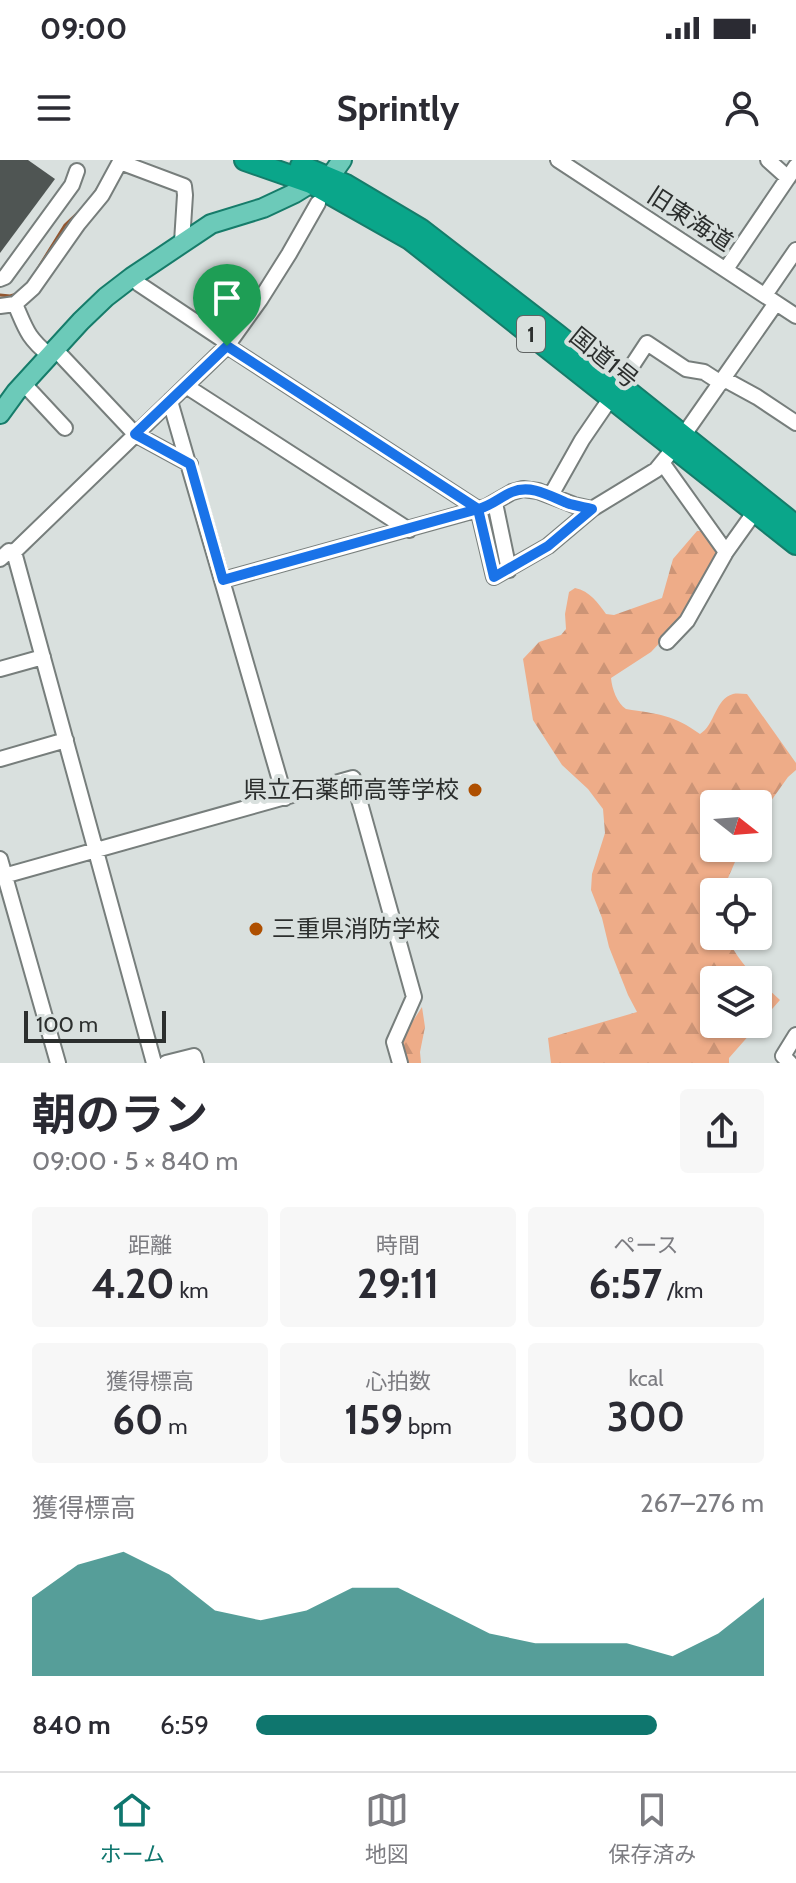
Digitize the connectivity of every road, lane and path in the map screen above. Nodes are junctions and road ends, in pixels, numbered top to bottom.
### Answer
1 (245, 160) edge
2 (286, 160) edge
3 (342, 160) edge
4 (558, 160) edge
5 (768, 160) edge
6 (121, 161) edge
7 (77, 171) dead end
8 (792, 175) edge
9 (320, 180) junction
10 (318, 203) dead end
11 (182, 242) junction
12 (796, 250) edge
13 (726, 269) junction
14 (132, 277) junction
15 (0, 279) edge
16 (771, 299) junction
17 (8, 305) edge
18 (796, 316) edge
19 (228, 345) junction
20 (52, 352) junction
21 (624, 378) dead end
22 (722, 381) junction
23 (24, 384) junction
24 (186, 386) junction
25 (170, 401) junction
26 (608, 402) dead end
27 (0, 414) edge
28 (796, 423) edge
29 (65, 428) dead end
30 (135, 434) junction
31 (676, 445) junction
32 (190, 464) junction
33 (661, 465) junction
34 (551, 495) junction
35 (495, 503) junction
36 (478, 509) junction
37 (592, 509) junction
38 (751, 517) junction
39 (409, 530) junction
40 (795, 538) edge
41 (14, 552) junction
42 (726, 552) junction
43 (0, 559) edge
44 (509, 570) junction
45 (223, 580) junction
46 (667, 642) dead end
47 (43, 657) junction
48 (0, 669) edge
49 (66, 740) junction
50 (0, 759) edge
51 (285, 798) junction
52 (97, 850) junction
53 (0, 859) edge
54 (2, 876) edge
55 (796, 1035) edge
56 (58, 1063) edge
57 (154, 1063) edge
58 (166, 1063) edge
59 (196, 1063) edge
60 (400, 1063) edge
61 (790, 1063) edge

1 - 9 highway, 国道1号 / 1
2 - 9 highway, 国道1号 / 1
3 - 9 main road
4 - 13 street, 旧東海道
5 - 8 street
6 - 11 street
6 - 17 street
7 - 15 street
8 - 13 street
9 - 11 main road
9 - 31 highway, 国道1号 / 1
10 - 19 street
11 - 14 main road
12 - 16 street
13 - 16 street, 旧東海道
14 - 19 street
14 - 20 main road
16 - 18 street, 旧東海道
16 - 22 street
17 - 20 street
19 - 24 street
19 - 36 street
20 - 23 main road
20 - 30 street
21 - 22 street
22 - 28 street
22 - 31 street
23 - 27 main road
23 - 29 street
24 - 25 street
24 - 39 street
25 - 30 street
25 - 32 street
26 - 34 street
30 - 32 street
30 - 41 street
31 - 33 street
31 - 38 street
31 - 40 highway, 国道1号 / 1
32 - 45 street
33 - 37 street
33 - 42 street
34 - 35 street
34 - 37 street
35 - 36 street
35 - 44 street
36 - 39 street
36 - 44 street
37 - 44 street
38 - 40 street
38 - 42 street
39 - 45 street
41 - 43 street
41 - 47 street
42 - 46 street
45 - 51 street
47 - 48 street
47 - 49 street
49 - 50 street
49 - 52 street
51 - 52 street
51 - 60 street
52 - 54 street
52 - 57 street
53 - 54 street
54 - 56 street
55 - 61 street
58 - 59 street

